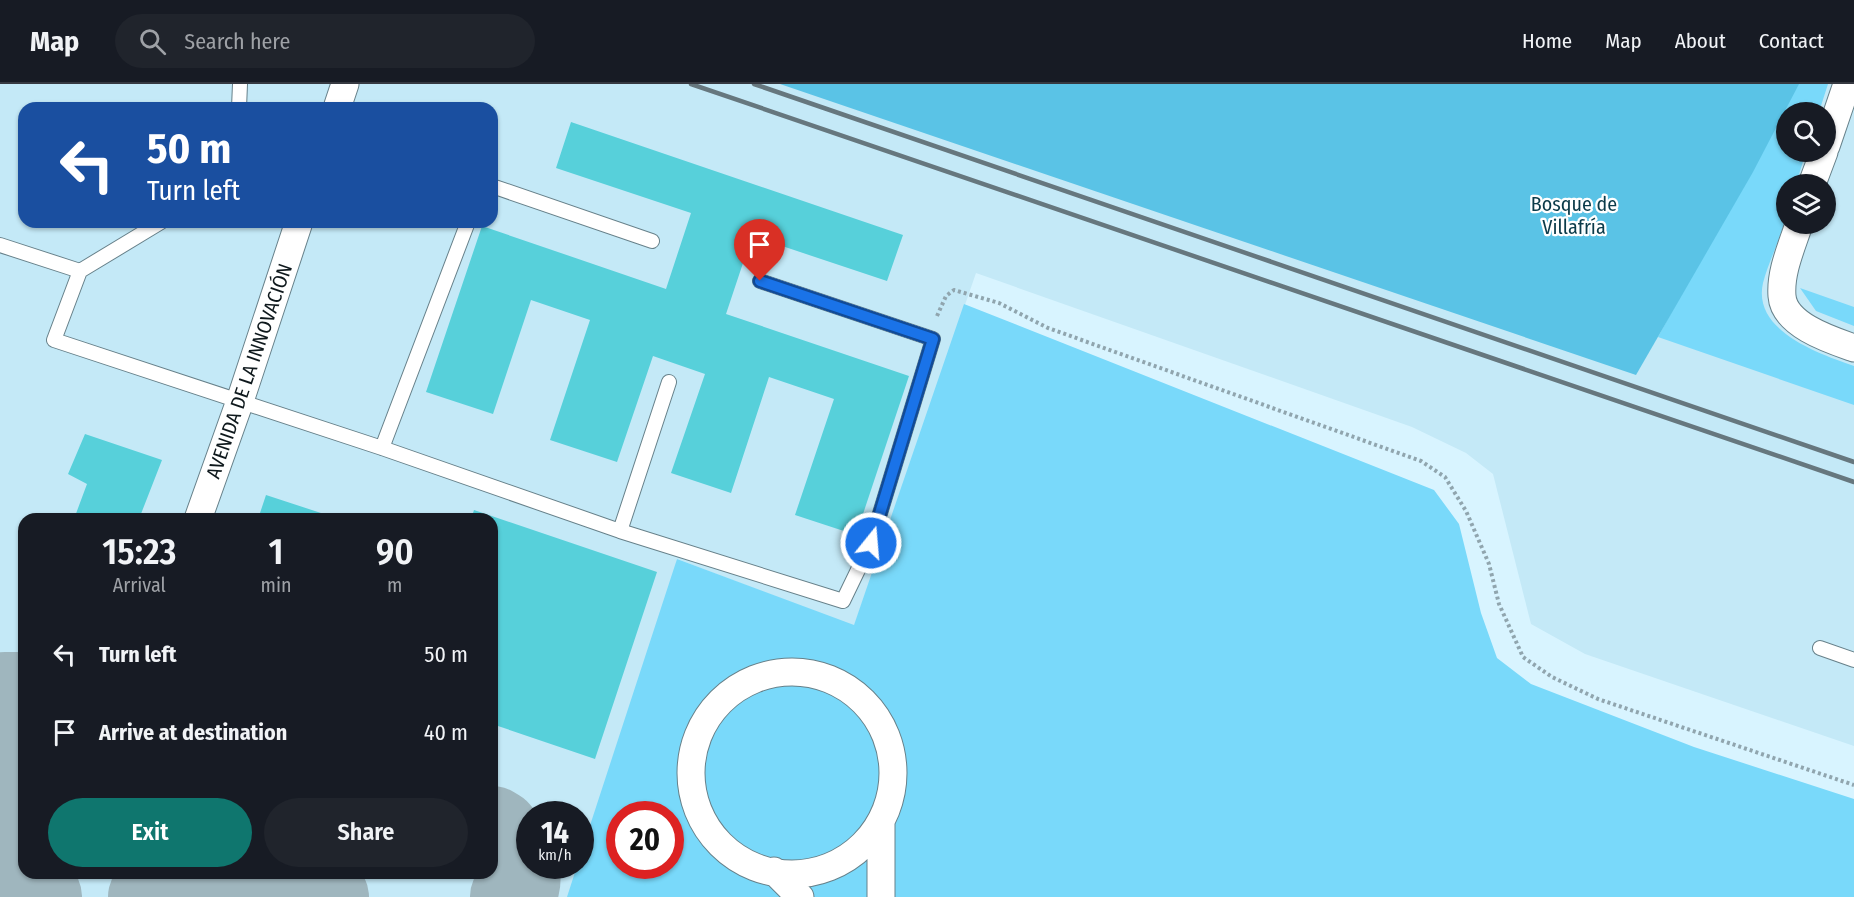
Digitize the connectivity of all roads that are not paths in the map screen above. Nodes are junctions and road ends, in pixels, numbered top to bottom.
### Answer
1 (240, 84) edge
2 (345, 84) edge
3 (1847, 84) edge
4 (238, 102) edge
5 (339, 102) edge
6 (1836, 116) edge
7 (498, 188) edge
8 (151, 228) edge
9 (297, 228) edge
10 (466, 228) edge
11 (1796, 234) edge
12 (652, 241) dead end
13 (0, 245) edge
14 (80, 271) junction
15 (760, 281) dead end
16 (1854, 348) edge
17 (669, 382) dead end
18 (240, 401) junction
19 (382, 448) junction
20 (200, 513) edge
21 (621, 531) junction
22 (1820, 648) dead end
23 (1854, 660) edge
24 (880, 821) junction
25 (774, 871) junction
26 (800, 897) edge
27 (881, 897) edge

1 - 4 lane
2 - 5 street
3 - 6 street
7 - 12 lane
8 - 14 lane
9 - 18 street, AVENIDA DE LA INNOVACIÓN
10 - 19 lane
11 - 16 street
13 - 14 lane
14 - 18 lane
15 - 21 lane
17 - 21 lane
18 - 19 lane
18 - 20 street, AVENIDA DE LA INNOVACIÓN
19 - 21 lane
22 - 23 lane
24 - 25 street
24 - 25 street
24 - 27 street
25 - 26 street

